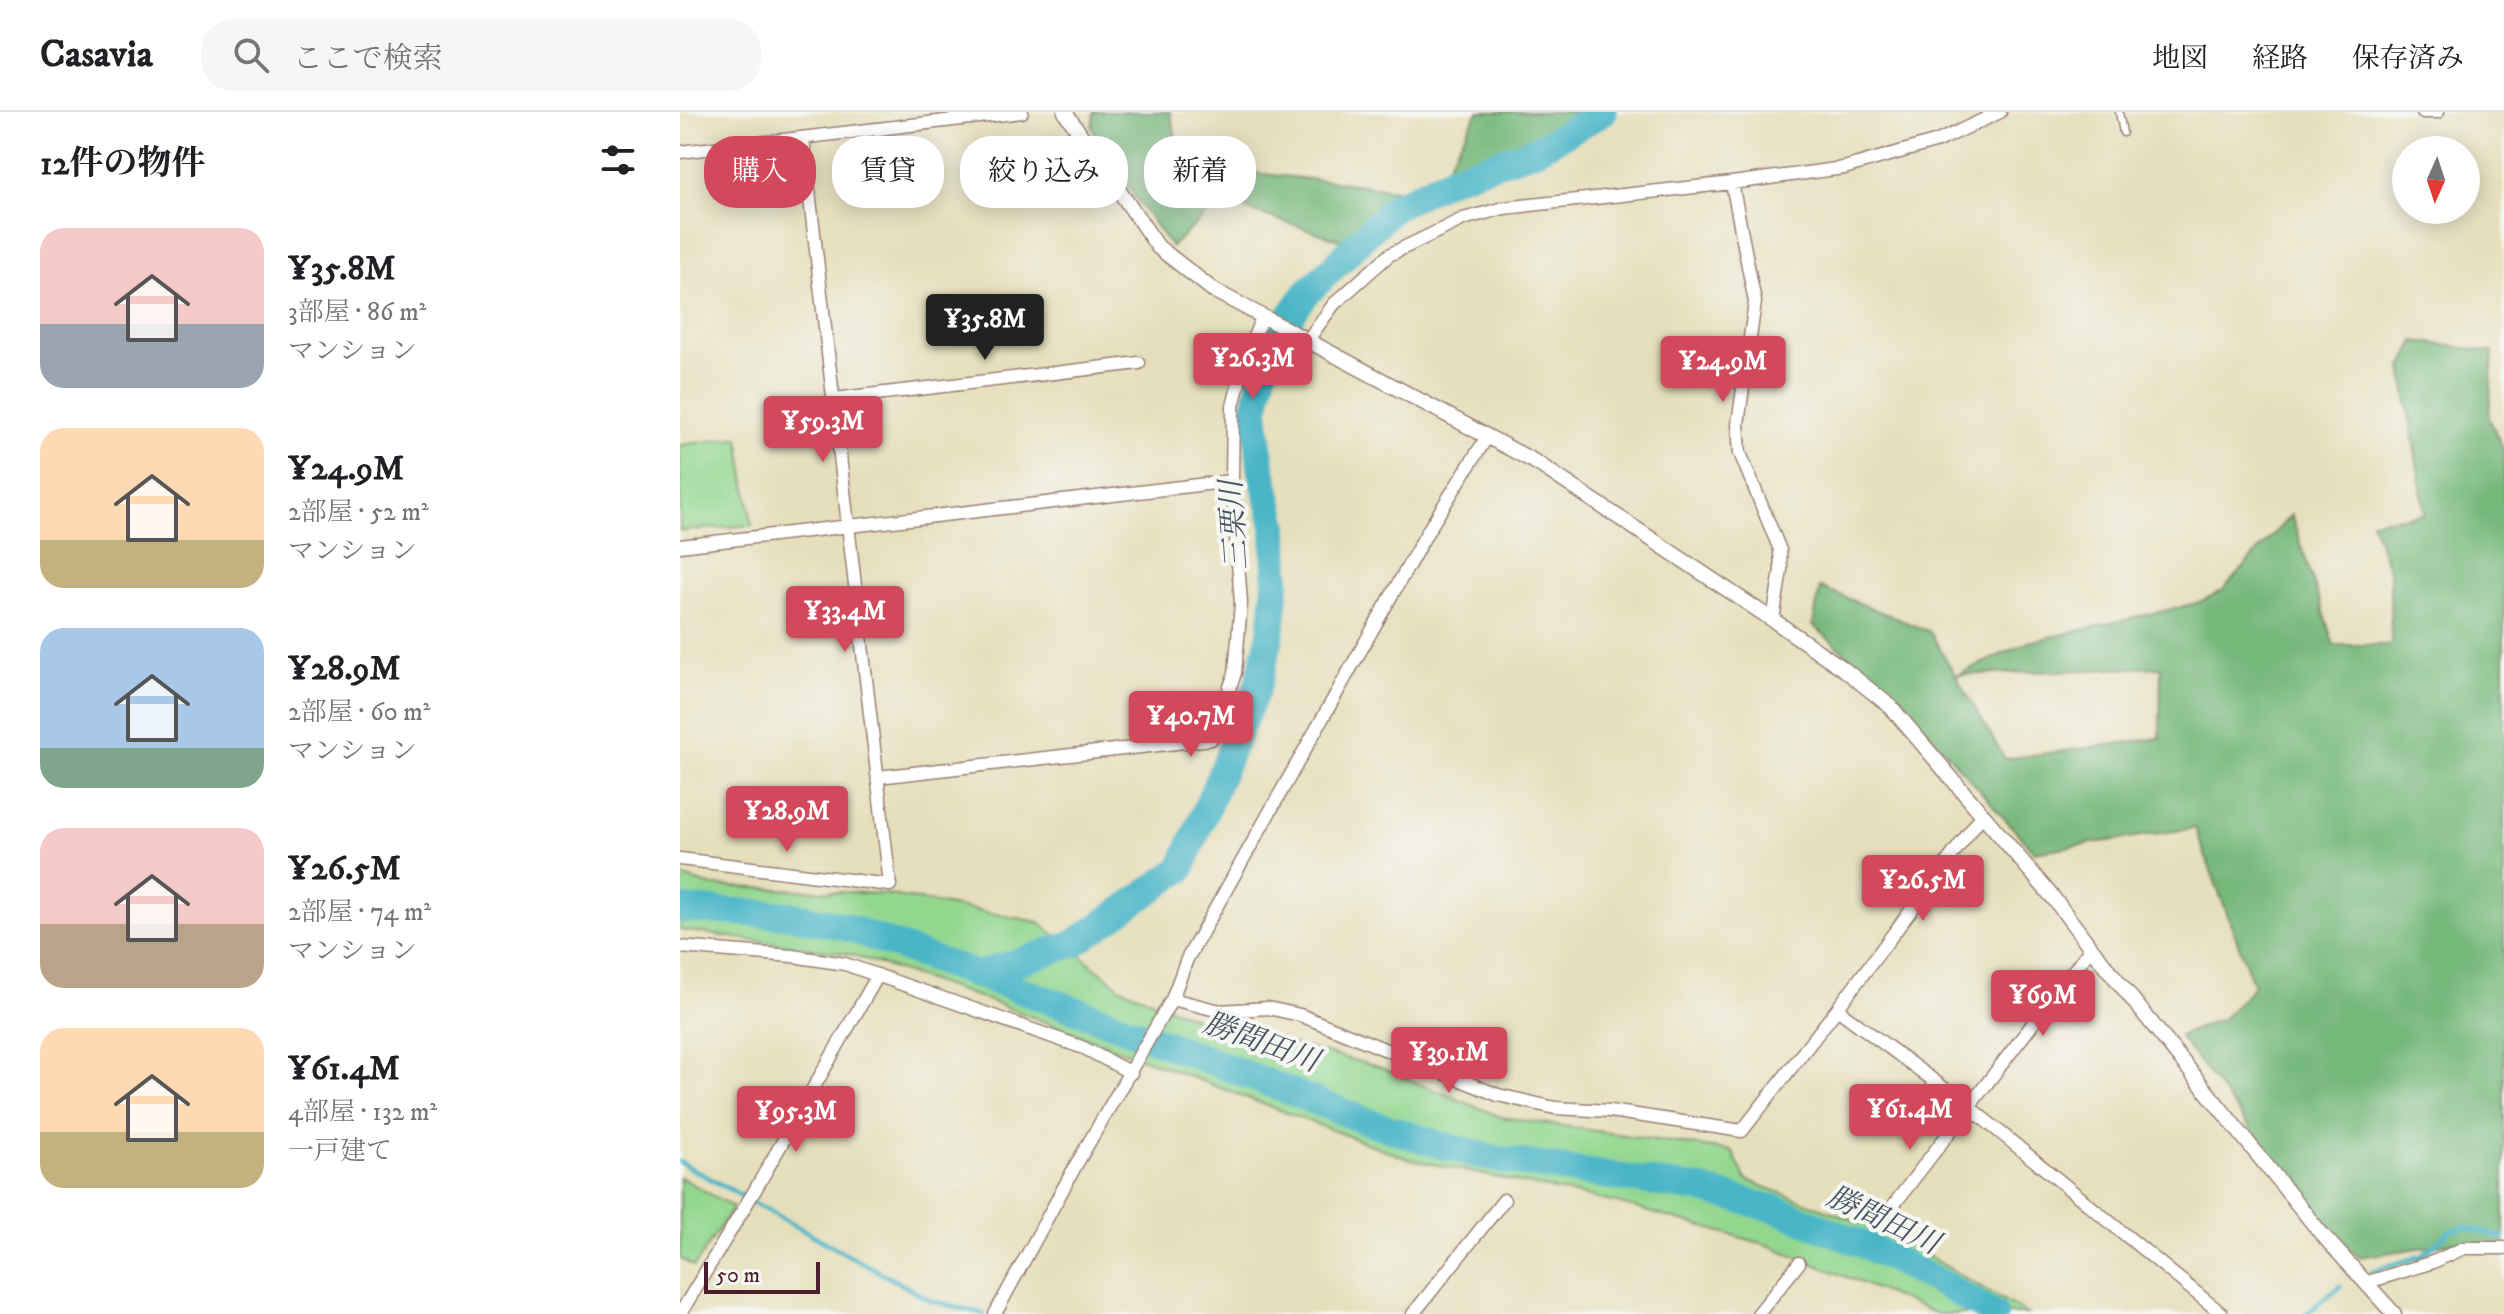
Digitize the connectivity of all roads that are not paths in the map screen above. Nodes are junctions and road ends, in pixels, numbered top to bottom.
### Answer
1 (1022, 112) edge
2 (1065, 112) edge
3 (2000, 112) edge
4 (2119, 112) edge
5 (2423, 112) edge
6 (2438, 112) edge
7 (2123, 133) dead end
8 (816, 137) edge
9 (704, 149) edge
10 (680, 152) edge
11 (1732, 183) junction
12 (811, 208) edge
13 (1262, 318) junction
14 (1307, 341) junction
15 (1139, 363) dead end
16 (834, 399) junction
17 (1487, 437) junction
18 (1232, 481) junction
19 (849, 526) junction
20 (680, 546) edge
21 (1773, 620) junction
22 (878, 777) junction
23 (1983, 814) junction
24 (680, 859) edge
25 (680, 947) edge
26 (2091, 948) junction
27 (878, 975) junction
28 (1170, 1003) junction
29 (1837, 1009) junction
30 (1133, 1069) junction
31 (1968, 1106) junction
32 (1504, 1200) dead end
33 (1882, 1220) dead end
34 (2504, 1248) edge
35 (1799, 1263) dead end
36 (2365, 1283) junction
37 (996, 1311) edge
38 (680, 1314) edge
39 (1413, 1314) edge
40 (1758, 1314) edge
41 (2222, 1314) edge
42 (2394, 1314) edge

1 - 8 street
2 - 13 street
3 - 11 street
4 - 7 lane
5 - 6 street
9 - 10 street
11 - 14 street
11 - 21 street
12 - 16 street
13 - 14 street
13 - 18 street
14 - 17 street
15 - 16 street
16 - 19 street
17 - 21 street
17 - 28 street
18 - 19 street
18 - 22 street
19 - 20 street
19 - 22 street
21 - 23 street
22 - 24 street
23 - 26 street
23 - 29 street
25 - 27 street
26 - 31 street
26 - 36 street
27 - 30 street
27 - 38 street
28 - 29 street
28 - 30 street
29 - 31 street
30 - 37 street
31 - 33 street
31 - 41 street
32 - 39 street
34 - 36 street
35 - 40 street
36 - 42 street

